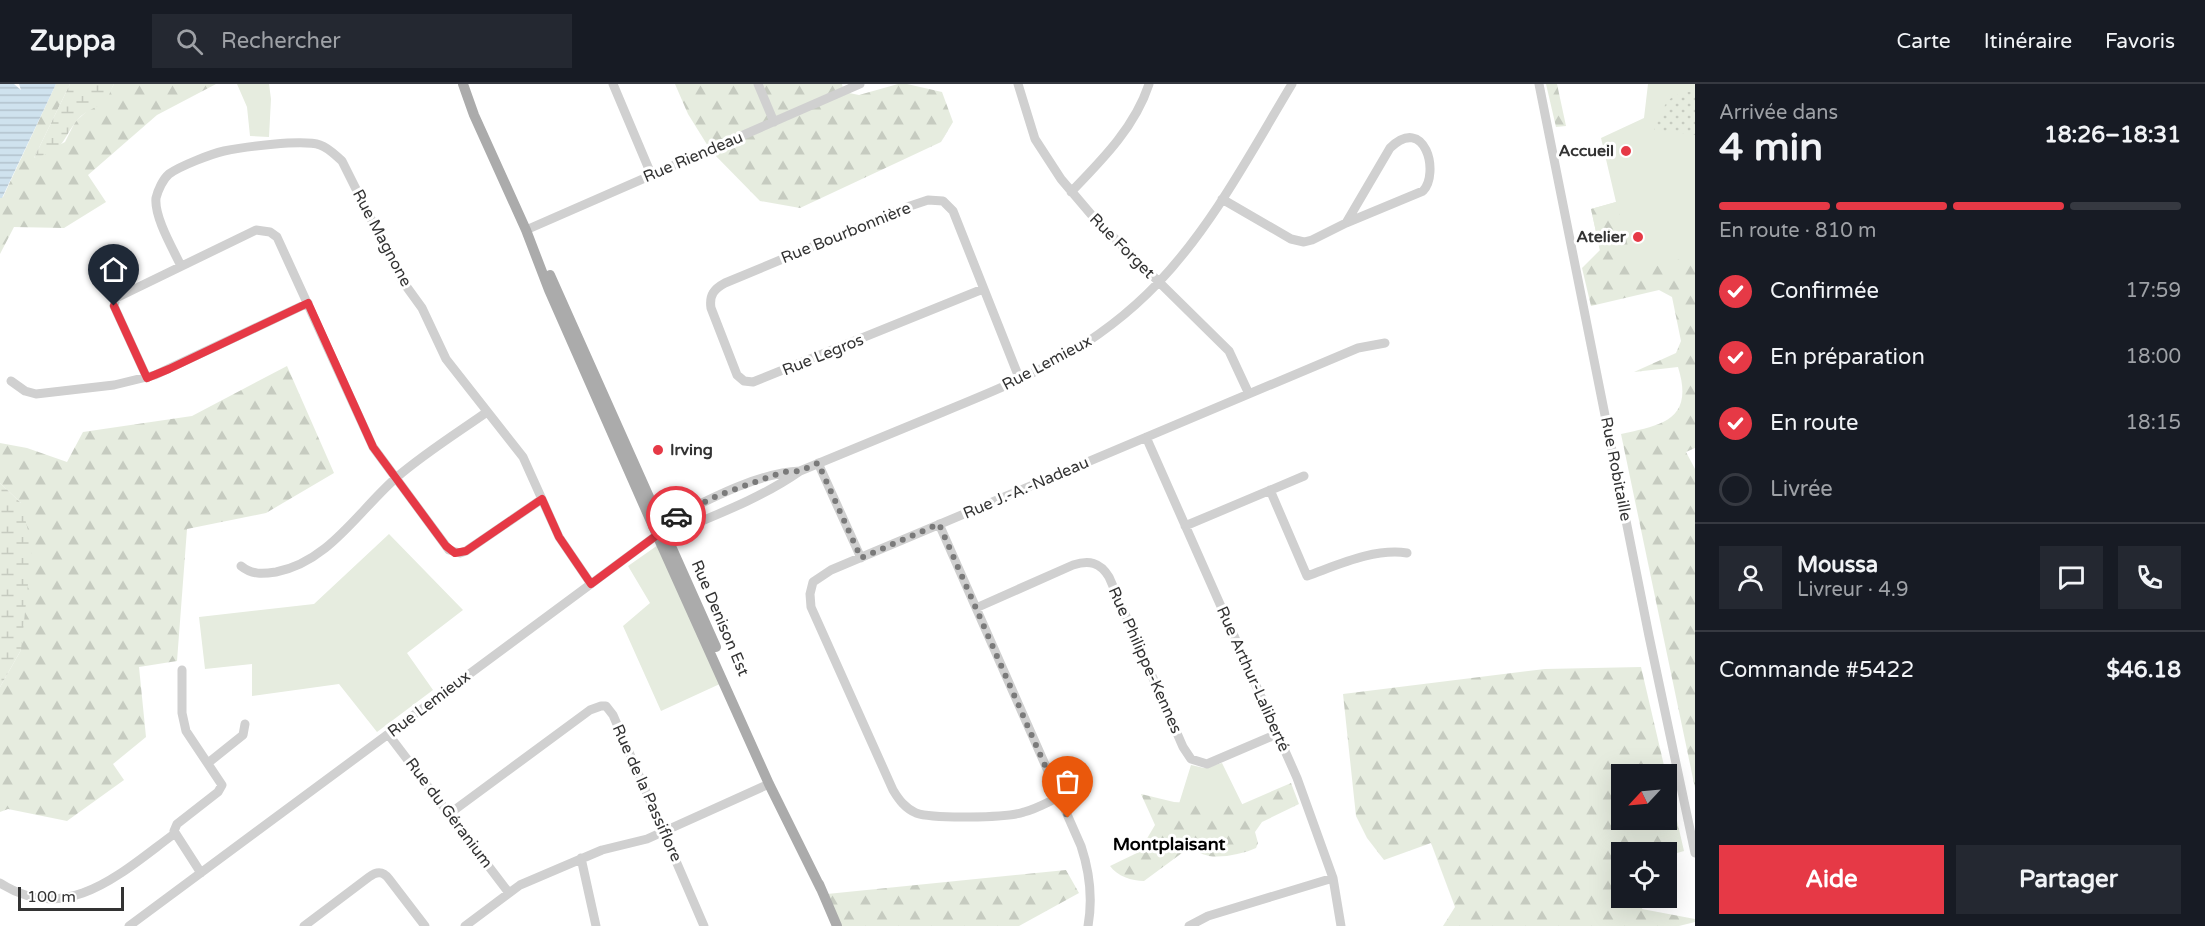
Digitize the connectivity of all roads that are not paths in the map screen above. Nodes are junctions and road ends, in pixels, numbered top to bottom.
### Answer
1 (463, 84) edge
2 (613, 84) edge
3 (758, 84) edge
4 (860, 84) edge
5 (1018, 84) edge
6 (1149, 84) edge
7 (1292, 84) edge
8 (1539, 84) edge
9 (774, 122) junction
10 (651, 174) junction
11 (1071, 192) junction
12 (1222, 199) junction
13 (1346, 223) junction
14 (526, 230) junction
15 (181, 266) junction
16 (1159, 282) junction
17 (983, 289) junction
18 (710, 301) joint
19 (308, 303) junction
20 (1385, 343) dead end
21 (147, 378) junction
22 (1020, 380) junction
23 (11, 381) dead end
24 (1249, 394) junction
25 (487, 412) junction
26 (1146, 437) junction
27 (818, 463) junction
28 (800, 471) junction
29 (1304, 476) dead end
30 (395, 478) junction
31 (1270, 490) junction
32 (542, 499) junction
33 (662, 523) junction
34 (939, 524) junction
35 (1185, 526) junction
36 (663, 535) junction
37 (1407, 553) dead end
38 (861, 558) junction
39 (241, 566) dead end
40 (591, 584) junction
41 (976, 608) junction
42 (182, 670) dead end
43 (245, 724) dead end
44 (388, 734) junction
45 (1277, 734) junction
46 (208, 763) junction
47 (769, 784) junction
48 (1059, 798) junction
49 (449, 814) junction
50 (663, 831) junction
51 (174, 834) junction
52 (1695, 853) edge
53 (581, 858) junction
54 (201, 873) junction
55 (1333, 878) junction
56 (0, 883) edge
57 (821, 889) junction
58 (509, 893) junction
59 (129, 926) edge
60 (304, 926) edge
61 (425, 926) edge
62 (465, 926) edge
63 (596, 926) edge
64 (704, 926) edge
65 (837, 926) edge
66 (1088, 926) edge
67 (1189, 926) edge
68 (1341, 926) edge

1 - 14 main road, Rue Denison Est
2 - 10 street
3 - 9 street
4 - 9 street, Rue Riendeau
5 - 11 street, Rue Forget
6 - 11 street
7 - 12 street, Rue Lemieux
8 - 52 street, Rue Robitaille
9 - 10 street, Rue Riendeau
10 - 14 street, Rue Riendeau
11 - 16 street, Rue Forget
12 - 13 street
12 - 16 street, Rue Lemieux
13 - 13 street
14 - 33 main road, Rue Denison Est
14 - 36 main road, Rue Denison Est
15 - 19 street
15 - 21 street
15 - 25 street, Rue Magnone
16 - 22 street, Rue Lemieux
16 - 24 street, Rue Forget
17 - 18 street, Rue Legros
17 - 18 street, Rue Bourbonnière
17 - 22 street, Rue Bourbonnière
19 - 21 street
19 - 30 street
20 - 24 street, Rue J.-A.-Nadeau
21 - 23 street
22 - 27 street, Rue Lemieux
24 - 26 street, Rue J.-A.-Nadeau
25 - 30 street
25 - 32 street, Rue Magnone
26 - 34 street, Rue J.-A.-Nadeau
26 - 35 street, Rue Arthur-Laliberté
27 - 28 street, Rue Lemieux
27 - 38 street
28 - 33 street, Rue Lemieux
28 - 36 street, Rue Lemieux
29 - 31 street
30 - 32 street
30 - 39 street
31 - 35 street
31 - 37 street
32 - 40 street, Rue Magnone
33 - 36 main road, Rue Denison Est
34 - 38 street, Rue J.-A.-Nadeau
34 - 41 street
35 - 45 street, Rue Arthur-Laliberté
36 - 40 street, Rue Lemieux
36 - 47 main road, Rue Denison Est
36 - 57 main road, Rue Denison Est
38 - 48 street, Rue J.-A.-Nadeau
40 - 44 street, Rue Lemieux
41 - 45 street, Rue Philippe-Kennes
41 - 48 street
42 - 46 street
43 - 46 street
44 - 49 street, Rue du Géranium
44 - 54 street, Rue Lemieux
45 - 55 street, Rue Arthur-Laliberté
46 - 51 street
47 - 50 street
47 - 57 main road, Rue Denison Est
48 - 66 street
49 - 50 street, Rue de la Passiflore
49 - 58 street, Rue du Géranium
50 - 53 street
50 - 64 street, Rue de la Passiflore
51 - 54 street
51 - 56 street
53 - 58 street
53 - 63 street
54 - 59 street, Rue Lemieux
55 - 67 street
55 - 68 street, Rue Arthur-Laliberté
57 - 65 main road, Rue Denison Est
58 - 62 street
60 - 61 street

